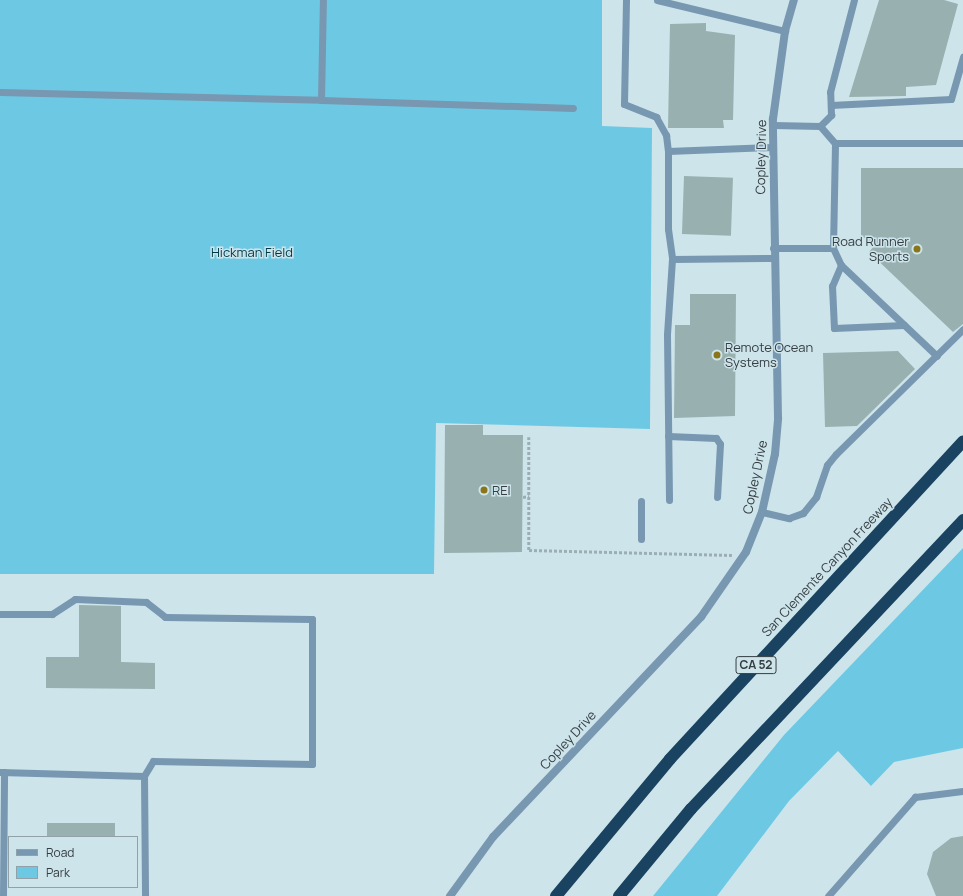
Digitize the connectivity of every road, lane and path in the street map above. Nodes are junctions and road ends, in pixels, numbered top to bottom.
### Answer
1 (323, 0) edge
2 (626, 0) edge
3 (657, 0) edge
4 (794, 0) edge
5 (854, 0) edge
6 (785, 31) junction
7 (963, 57) edge
8 (0, 92) edge
9 (321, 100) junction
10 (831, 105) junction
11 (573, 108) dead end
12 (773, 125) junction
13 (820, 126) junction
14 (835, 143) junction
15 (963, 143) edge
16 (772, 148) junction
17 (668, 151) junction
18 (773, 248) junction
19 (833, 248) junction
20 (774, 258) junction
21 (672, 259) junction
22 (841, 265) junction
23 (904, 325) junction
24 (963, 329) edge
25 (937, 356) junction
26 (668, 436) junction
27 (529, 437) dead end
28 (963, 441) edge
29 (529, 496) junction
30 (523, 497) dead end
31 (717, 497) dead end
32 (669, 500) dead end
33 (641, 501) dead end
34 (762, 512) junction
35 (963, 520) edge
36 (641, 539) dead end
37 (742, 558) junction
38 (0, 614) edge
39 (2, 772) edge
40 (144, 776) junction
41 (963, 791) edge
42 (3, 896) edge
43 (145, 896) edge
44 (450, 896) edge
45 (556, 896) edge
46 (619, 896) edge
47 (828, 896) edge

1 - 9 lane
2 - 17 lane
3 - 6 lane
4 - 6 street, Copley Drive
5 - 10 lane
6 - 12 street, Copley Drive
7 - 10 lane
8 - 9 lane
9 - 11 lane
10 - 13 lane
12 - 13 lane
12 - 16 street, Copley Drive
13 - 14 lane
14 - 15 lane
14 - 19 lane
16 - 17 lane
16 - 18 street, Copley Drive
17 - 21 lane
18 - 19 lane
18 - 20 street, Copley Drive
19 - 22 lane
20 - 21 lane
20 - 34 street, Copley Drive
21 - 26 lane
22 - 23 lane
22 - 23 lane
23 - 25 lane
24 - 25 lane
25 - 34 lane
26 - 31 lane
26 - 32 lane
27 - 29 path
28 - 45 highway, San Clemente Canyon Freeway / CA 52
29 - 30 path
29 - 37 path
33 - 36 lane
34 - 37 street, Copley Drive
35 - 46 highway
37 - 44 street, Copley Drive
38 - 40 lane
39 - 40 lane
39 - 42 lane
40 - 43 lane
41 - 47 lane

